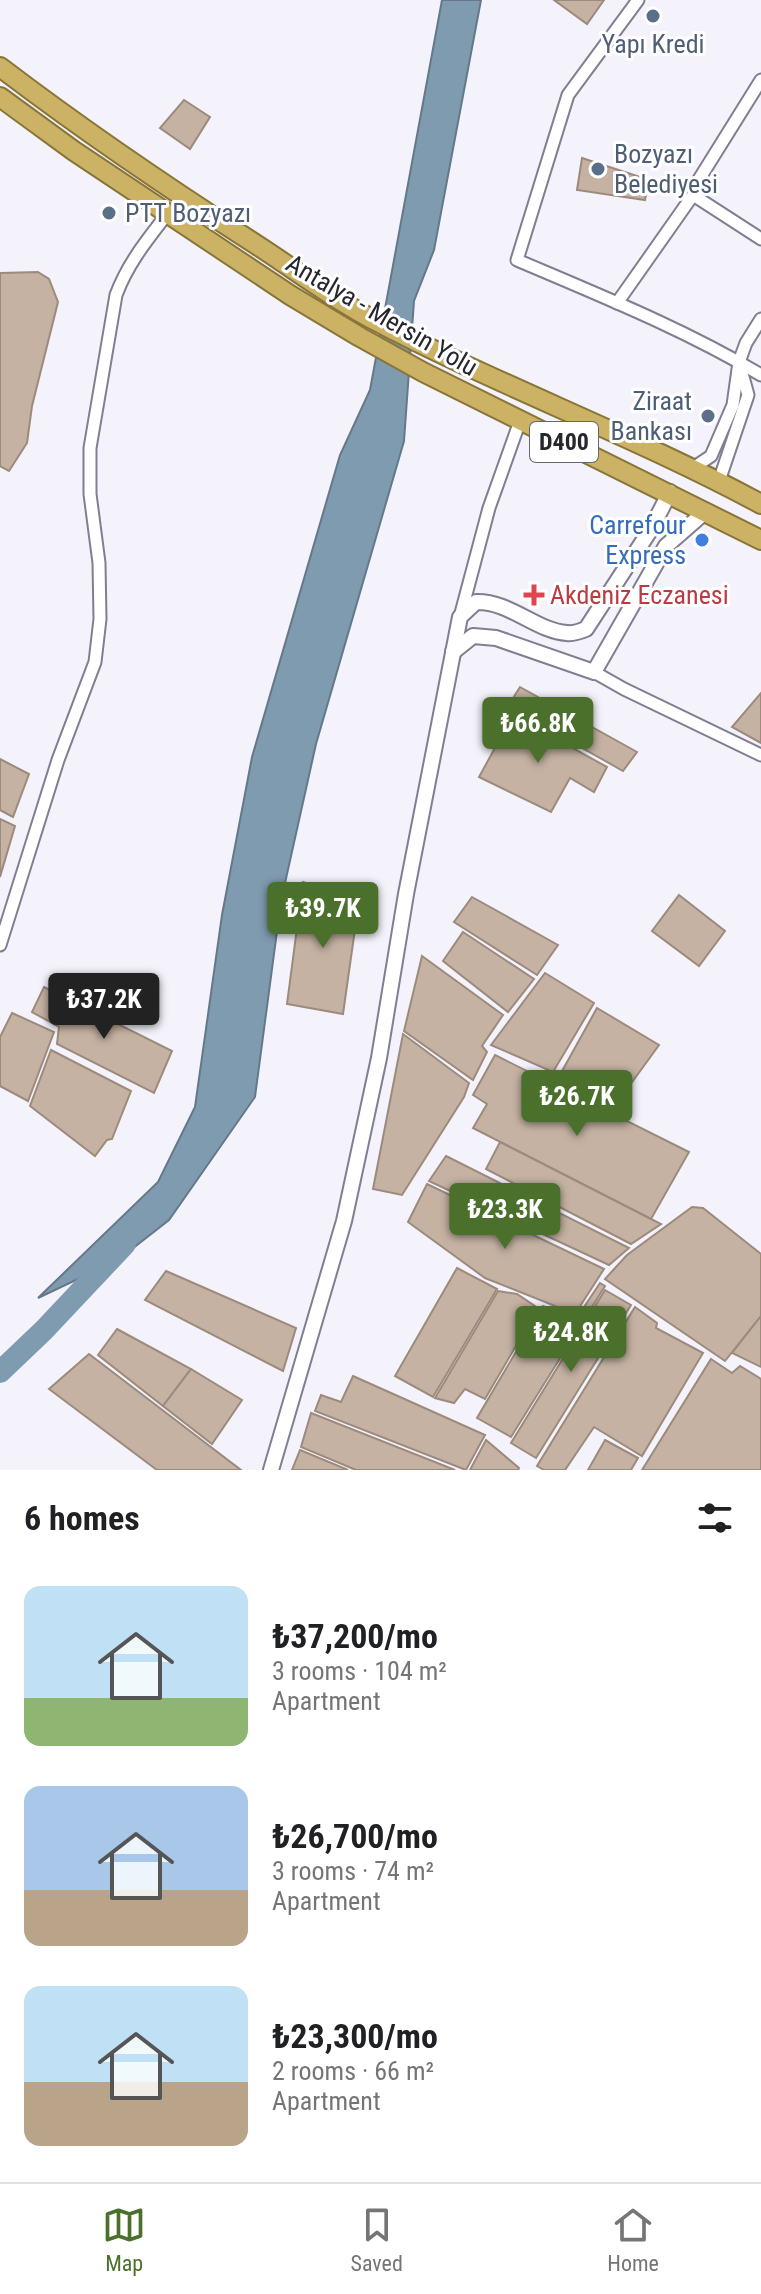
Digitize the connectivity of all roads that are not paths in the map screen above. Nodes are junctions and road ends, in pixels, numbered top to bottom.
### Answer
1 (638, 0) edge
2 (0, 67) edge
3 (761, 80) edge
4 (0, 97) edge
5 (693, 195) junction
6 (168, 213) junction
7 (761, 239) edge
8 (617, 303) junction
9 (761, 319) edge
10 (739, 362) junction
11 (761, 375) edge
12 (520, 421) junction
13 (693, 468) junction
14 (719, 481) junction
15 (670, 492) junction
16 (761, 504) edge
17 (706, 511) junction
18 (761, 540) edge
19 (460, 617) junction
20 (453, 652) junction
21 (594, 672) junction
22 (761, 755) edge
23 (0, 945) edge
24 (271, 1470) edge

1 - 8 street
2 - 13 highway, Antalya - Mersin Yolu / D400
3 - 5 street
4 - 6 highway, Antalya - Mersin Yolu / D400
5 - 7 street
5 - 8 street
6 - 12 highway, Antalya - Mersin Yolu / D400
6 - 23 street
8 - 10 street
9 - 10 street
10 - 11 street
10 - 13 street
10 - 14 street
12 - 15 highway, Antalya - Mersin Yolu / D400
12 - 19 street
13 - 14 highway, Antalya - Mersin Yolu / D400
13 - 15 highway
14 - 16 highway, Antalya - Mersin Yolu / D400
14 - 17 highway
15 - 17 highway, Antalya - Mersin Yolu / D400
15 - 19 street
17 - 18 highway, Antalya - Mersin Yolu / D400
17 - 21 street
19 - 20 street
20 - 21 street
20 - 24 street
21 - 22 street

